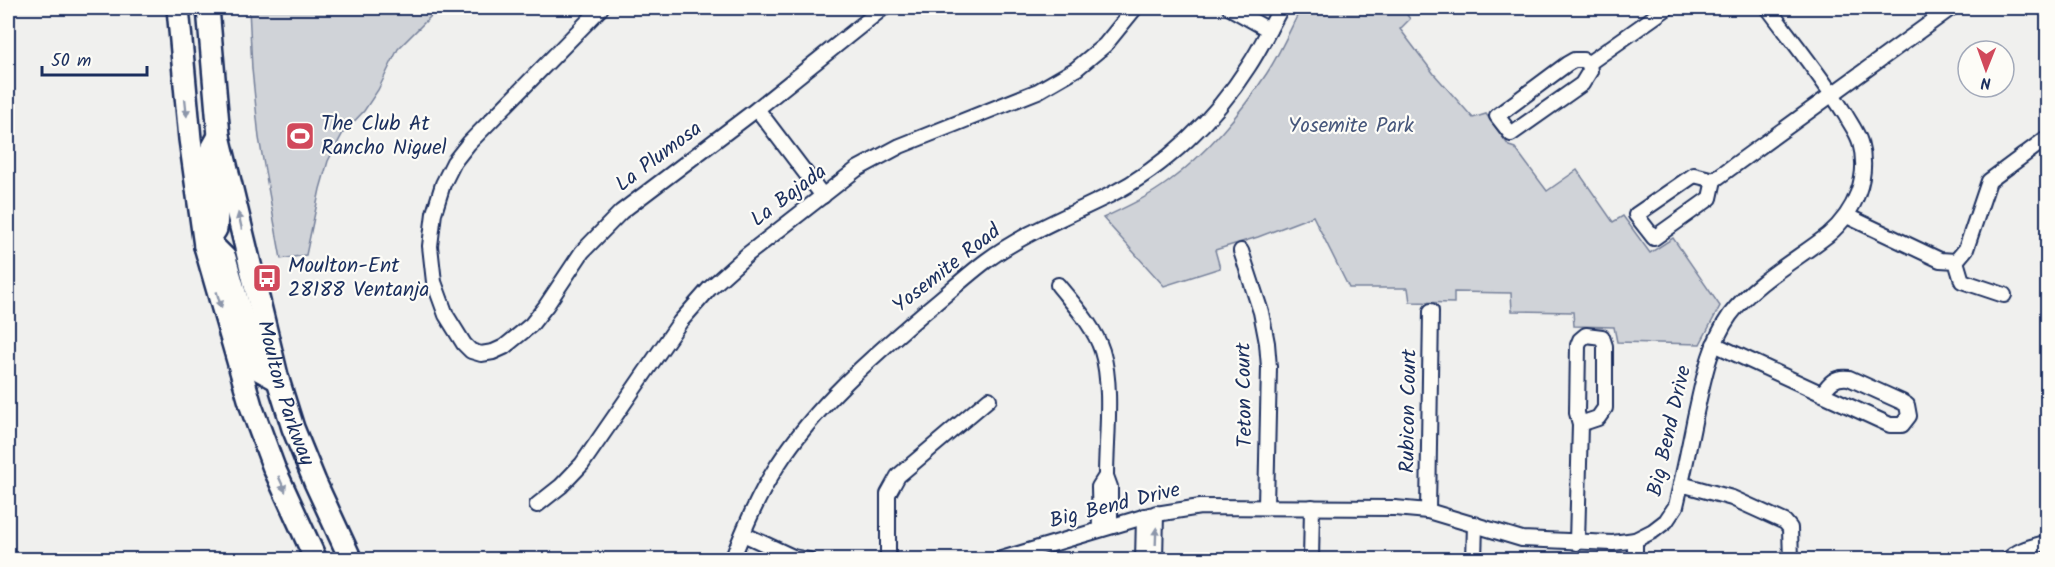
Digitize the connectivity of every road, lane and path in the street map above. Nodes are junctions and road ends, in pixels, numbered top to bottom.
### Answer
1 (178, 8) edge
2 (208, 8) edge
3 (601, 8) edge
4 (883, 8) edge
5 (1135, 8) edge
6 (1230, 8) edge
7 (1281, 8) edge
8 (1667, 8) edge
9 (1768, 8) edge
10 (1950, 8) edge
11 (1269, 30) junction
12 (1589, 63) junction
13 (1832, 94) junction
14 (757, 109) junction
15 (219, 136) junction
16 (2048, 137) edge
17 (1714, 180) junction
18 (823, 196) junction
19 (1847, 216) junction
20 (205, 246) junction
21 (1241, 251) dead end
22 (1956, 261) junction
23 (1058, 285) dead end
24 (2004, 295) dead end
25 (1431, 311) dead end
26 (1714, 344) junction
27 (278, 380) junction
28 (1822, 394) junction
29 (989, 399) dead end
30 (1580, 424) junction
31 (1681, 484) junction
32 (537, 505) dead end
33 (1266, 506) junction
34 (1312, 507) junction
35 (1428, 511) junction
36 (1150, 515) junction
37 (1475, 524) junction
38 (1105, 527) junction
39 (742, 534) junction
40 (1635, 540) junction
41 (2048, 542) edge
42 (1577, 543) junction
43 (316, 560) edge
44 (351, 560) edge
45 (732, 560) edge
46 (809, 560) edge
47 (888, 560) edge
48 (998, 560) edge
49 (1143, 560) edge
50 (1155, 560) edge
51 (1311, 560) edge
52 (1474, 560) edge
53 (1635, 560) edge
54 (1791, 560) edge
55 (2008, 560) edge

1 -> 20 main road, Moulton Parkway
2 - 15 main road, Moulton Parkway
3 - 14 street, La Plumosa
4 - 14 street, La Plumosa
5 - 18 street, La Bajada
6 - 11 street
7 - 11 street, Yosemite Road
8 - 12 street
9 - 13 street, Big Bend Drive
10 - 13 street
11 - 39 street, Yosemite Road
12 - 12 street
13 - 17 street
13 - 19 street, Big Bend Drive
14 - 18 street
15 - 20 main road
27 -> 15 main road, Moulton Parkway
16 - 22 street
17 - 17 street
18 - 32 street, La Bajada
19 - 22 street
19 - 26 street, Big Bend Drive
20 - 27 main road
20 -> 43 main road, Moulton Parkway
21 - 33 street, Teton Court
22 - 24 street
23 - 38 street
25 - 35 street, Rubicon Court
26 - 28 street
26 - 31 street, Big Bend Drive
27 - 44 main road, Moulton Parkway
28 - 28 street
29 - 47 street
30 - 30 street
30 - 42 street
31 - 40 street, Big Bend Drive
31 - 54 street
33 - 34 street, Big Bend Drive
33 - 36 street, Big Bend Drive
34 - 35 street, Big Bend Drive
34 - 51 street
35 - 37 street, Big Bend Drive
36 - 38 street, Big Bend Drive
36 - 49 street
50 -> 36 street
37 - 42 street, Big Bend Drive
37 - 52 street
38 - 48 street, Big Bend Drive
39 - 45 street, Yosemite Road
39 - 46 street
40 - 42 street, Big Bend Drive
40 - 53 street
41 - 55 street

